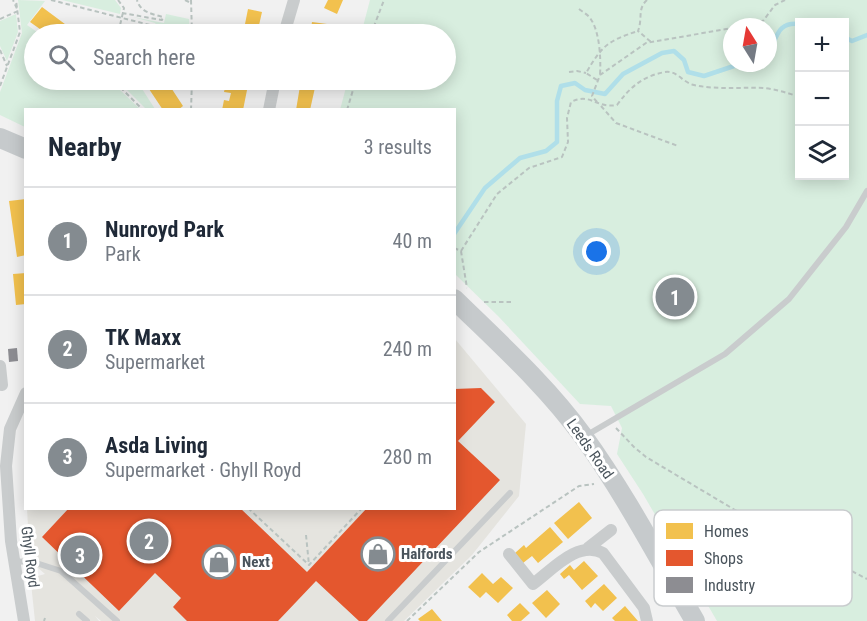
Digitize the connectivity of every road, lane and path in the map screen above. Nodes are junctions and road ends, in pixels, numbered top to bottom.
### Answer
1 (15, 0) edge
2 (51, 0) edge
3 (118, 0) edge
4 (136, 0) edge
5 (185, 0) edge
6 (294, 0) edge
7 (384, 0) edge
8 (647, 0) edge
9 (785, 0) edge
10 (59, 1) edge
11 (191, 2) edge
12 (579, 9) dead end
13 (18, 11) junction
14 (122, 15) junction
15 (765, 18) edge
16 (0, 20) edge
17 (120, 24) edge
18 (148, 24) edge
19 (192, 24) edge
20 (287, 24) edge
21 (375, 24) edge
22 (723, 30) edge
23 (638, 31) junction
24 (651, 42) junction
25 (0, 50) edge
26 (600, 50) junction
27 (7, 66) junction
28 (568, 72) dead end
29 (586, 73) junction
30 (600, 75) junction
31 (597, 80) junction
32 (0, 86) edge
33 (124, 90) edge
34 (191, 90) edge
35 (273, 90) edge
36 (353, 90) edge
37 (795, 96) edge
38 (600, 104) junction
39 (141, 108) edge
40 (191, 108) edge
41 (269, 108) edge
42 (348, 108) edge
43 (0, 138) edge
44 (678, 146) dead end
45 (24, 148) edge
46 (867, 191) edge
47 (456, 249) edge
48 (461, 251) junction
49 (462, 297) edge
50 (479, 302) dead end
51 (511, 302) dead end
52 (0, 366) edge
53 (2, 385) dead end
54 (24, 398) edge
55 (610, 420) junction
56 (584, 437) junction
57 (510, 493) dead end
58 (250, 510) edge
59 (360, 510) edge
60 (735, 510) edge
61 (611, 530) dead end
62 (306, 535) dead end
63 (588, 548) junction
64 (654, 551) edge
65 (509, 554) dead end
66 (15, 562) junction
67 (309, 565) junction
68 (852, 571) edge
69 (867, 579) edge
70 (686, 606) edge
71 (79, 614) dead end
72 (24, 621) edge
73 (87, 621) edge
74 (117, 621) edge
75 (388, 621) edge
76 (647, 621) edge
77 (695, 621) edge

1 - 13 path
2 - 10 path
3 - 14 path
4 - 14 path
5 - 11 path
6 - 20 street
7 - 21 path
8 - 23 path
9 - 15 path
10 - 14 path
11 - 19 path
12 - 26 path
13 - 16 path
13 - 27 path
14 - 17 path
14 - 18 path
22 - 24 path
23 - 24 path
23 - 26 path
24 - 30 path
25 - 27 path
26 - 29 path
26 - 30 path
27 - 32 path
28 - 29 path
29 - 31 path
30 - 31 path
31 - 38 path
33 - 39 path
34 - 40 path
35 - 41 street
36 - 42 path
37 - 38 path
38 - 44 path
38 - 48 path
43 - 45 main road
46 - 55 lane
47 - 48 path
48 - 49 path
49 - 56 main road, Leeds Road
50 - 51 path
52 - 53 street
54 - 66 street, Ghyll Royd
55 - 56 lane
55 - 60 path
56 - 64 main road, Leeds Road
57 - 75 lane
58 - 67 path
59 - 67 path
61 - 63 street
62 - 67 path
63 - 65 street
63 - 76 street
66 - 72 street, Ghyll Royd
66 - 74 lane
68 - 69 path
70 - 77 main road, Leeds Road
71 - 73 lane

